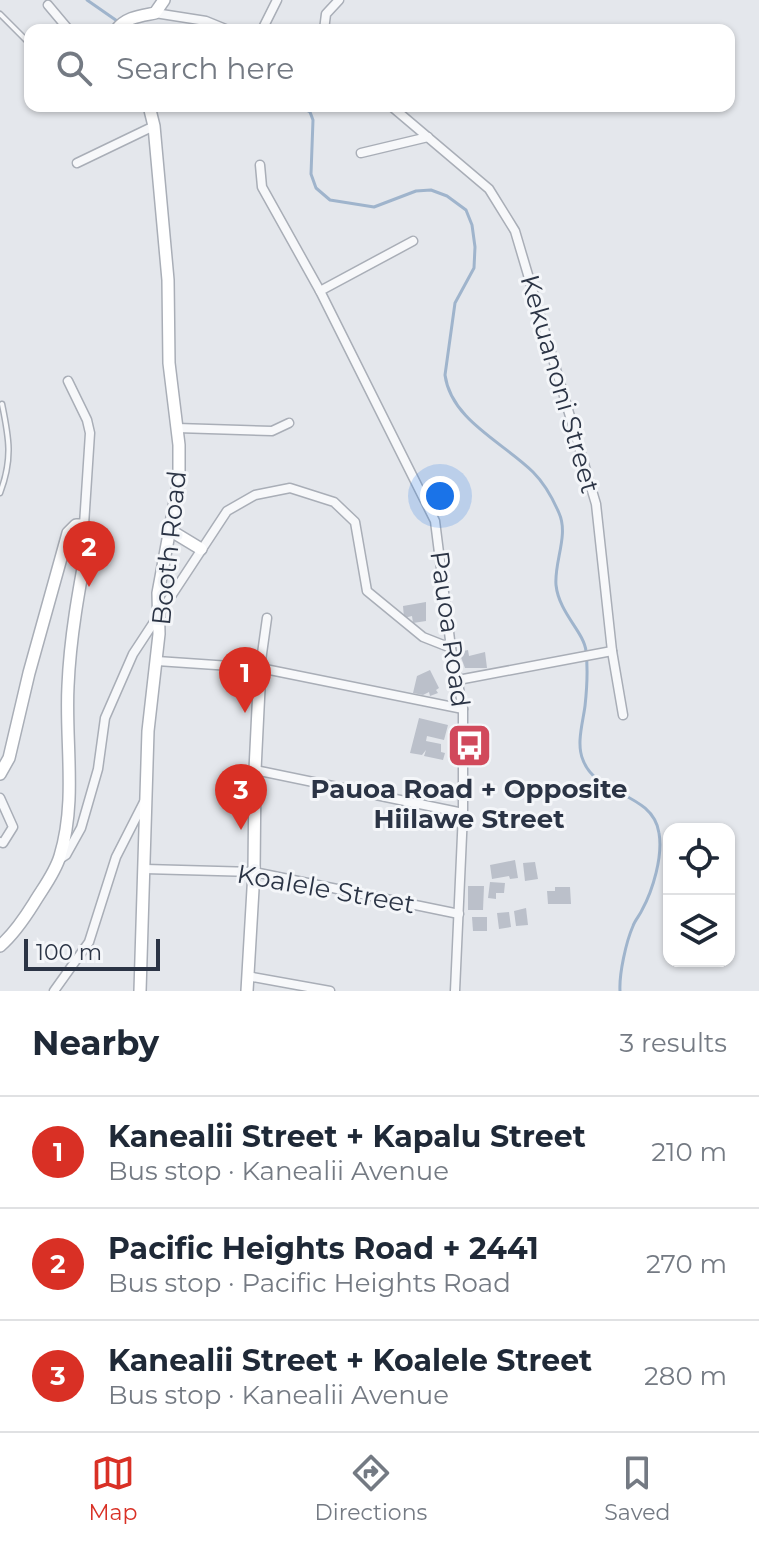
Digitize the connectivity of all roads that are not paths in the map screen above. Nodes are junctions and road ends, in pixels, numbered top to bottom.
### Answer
1 (164, 0) edge
2 (277, 0) edge
3 (339, 0) edge
4 (48, 5) dead end
5 (155, 13) junction
6 (0, 14) edge
7 (64, 24) edge
8 (125, 24) edge
9 (213, 24) edge
10 (265, 24) edge
11 (325, 24) edge
12 (24, 38) edge
13 (150, 112) edge
14 (398, 112) edge
15 (154, 126) junction
16 (428, 137) junction
17 (361, 153) dead end
18 (77, 163) dead end
19 (260, 165) dead end
20 (413, 241) dead end
21 (320, 291) junction
22 (68, 381) dead end
23 (2, 404) dead end
24 (289, 423) dead end
25 (177, 428) junction
26 (0, 493) edge
27 (84, 525) junction
28 (168, 529) junction
29 (201, 549) junction
30 (159, 612) junction
31 (267, 618) dead end
32 (451, 648) junction
33 (612, 651) junction
34 (157, 661) junction
35 (260, 668) junction
36 (458, 680) junction
37 (463, 709) junction
38 (623, 715) dead end
39 (255, 770) junction
40 (0, 774) edge
41 (0, 798) edge
42 (146, 800) junction
43 (463, 813) junction
44 (0, 842) edge
45 (59, 860) junction
46 (145, 869) junction
47 (254, 872) junction
48 (459, 914) junction
49 (0, 946) edge
50 (247, 976) junction
51 (54, 991) edge
52 (140, 991) edge
53 (247, 991) edge
54 (330, 991) edge
55 (455, 991) edge

1 - 5 street
2 - 10 street
3 - 11 street
4 - 7 street
5 - 8 street
5 - 9 street
6 - 12 lane
13 - 15 street, Booth Road
14 - 16 street, Kekuanoni Street
15 - 18 street
15 - 25 street, Booth Road
16 - 17 street
16 - 33 street, Kekuanoni Street
19 - 21 street, Pauoa Road
20 - 21 street
21 - 32 street, Pauoa Road
22 - 27 street
23 - 26 lane
24 - 25 street
25 - 28 street, Booth Road
27 - 40 street
27 - 45 street
28 - 29 street
28 - 30 street, Booth Road
29 - 30 street
29 - 32 street
30 - 34 street, Booth Road
30 - 45 street
31 - 35 street
32 - 36 street, Pauoa Road
33 - 36 street
33 - 38 street, Kekuanoni Street
34 - 35 street
34 - 42 street, Booth Road
35 - 37 street
35 - 39 street
36 - 37 street, Pauoa Road
37 - 43 street, Pauoa Road
39 - 43 street
39 - 47 street
41 - 44 street
42 - 46 street, Booth Road
42 - 51 street
43 - 48 street, Pauoa Road
45 - 49 street
46 - 47 street, Koalele Street
46 - 52 street, Booth Road
47 - 48 street, Koalele Street
47 - 50 street
48 - 55 street, Pauoa Road
50 - 53 street
50 - 54 street

